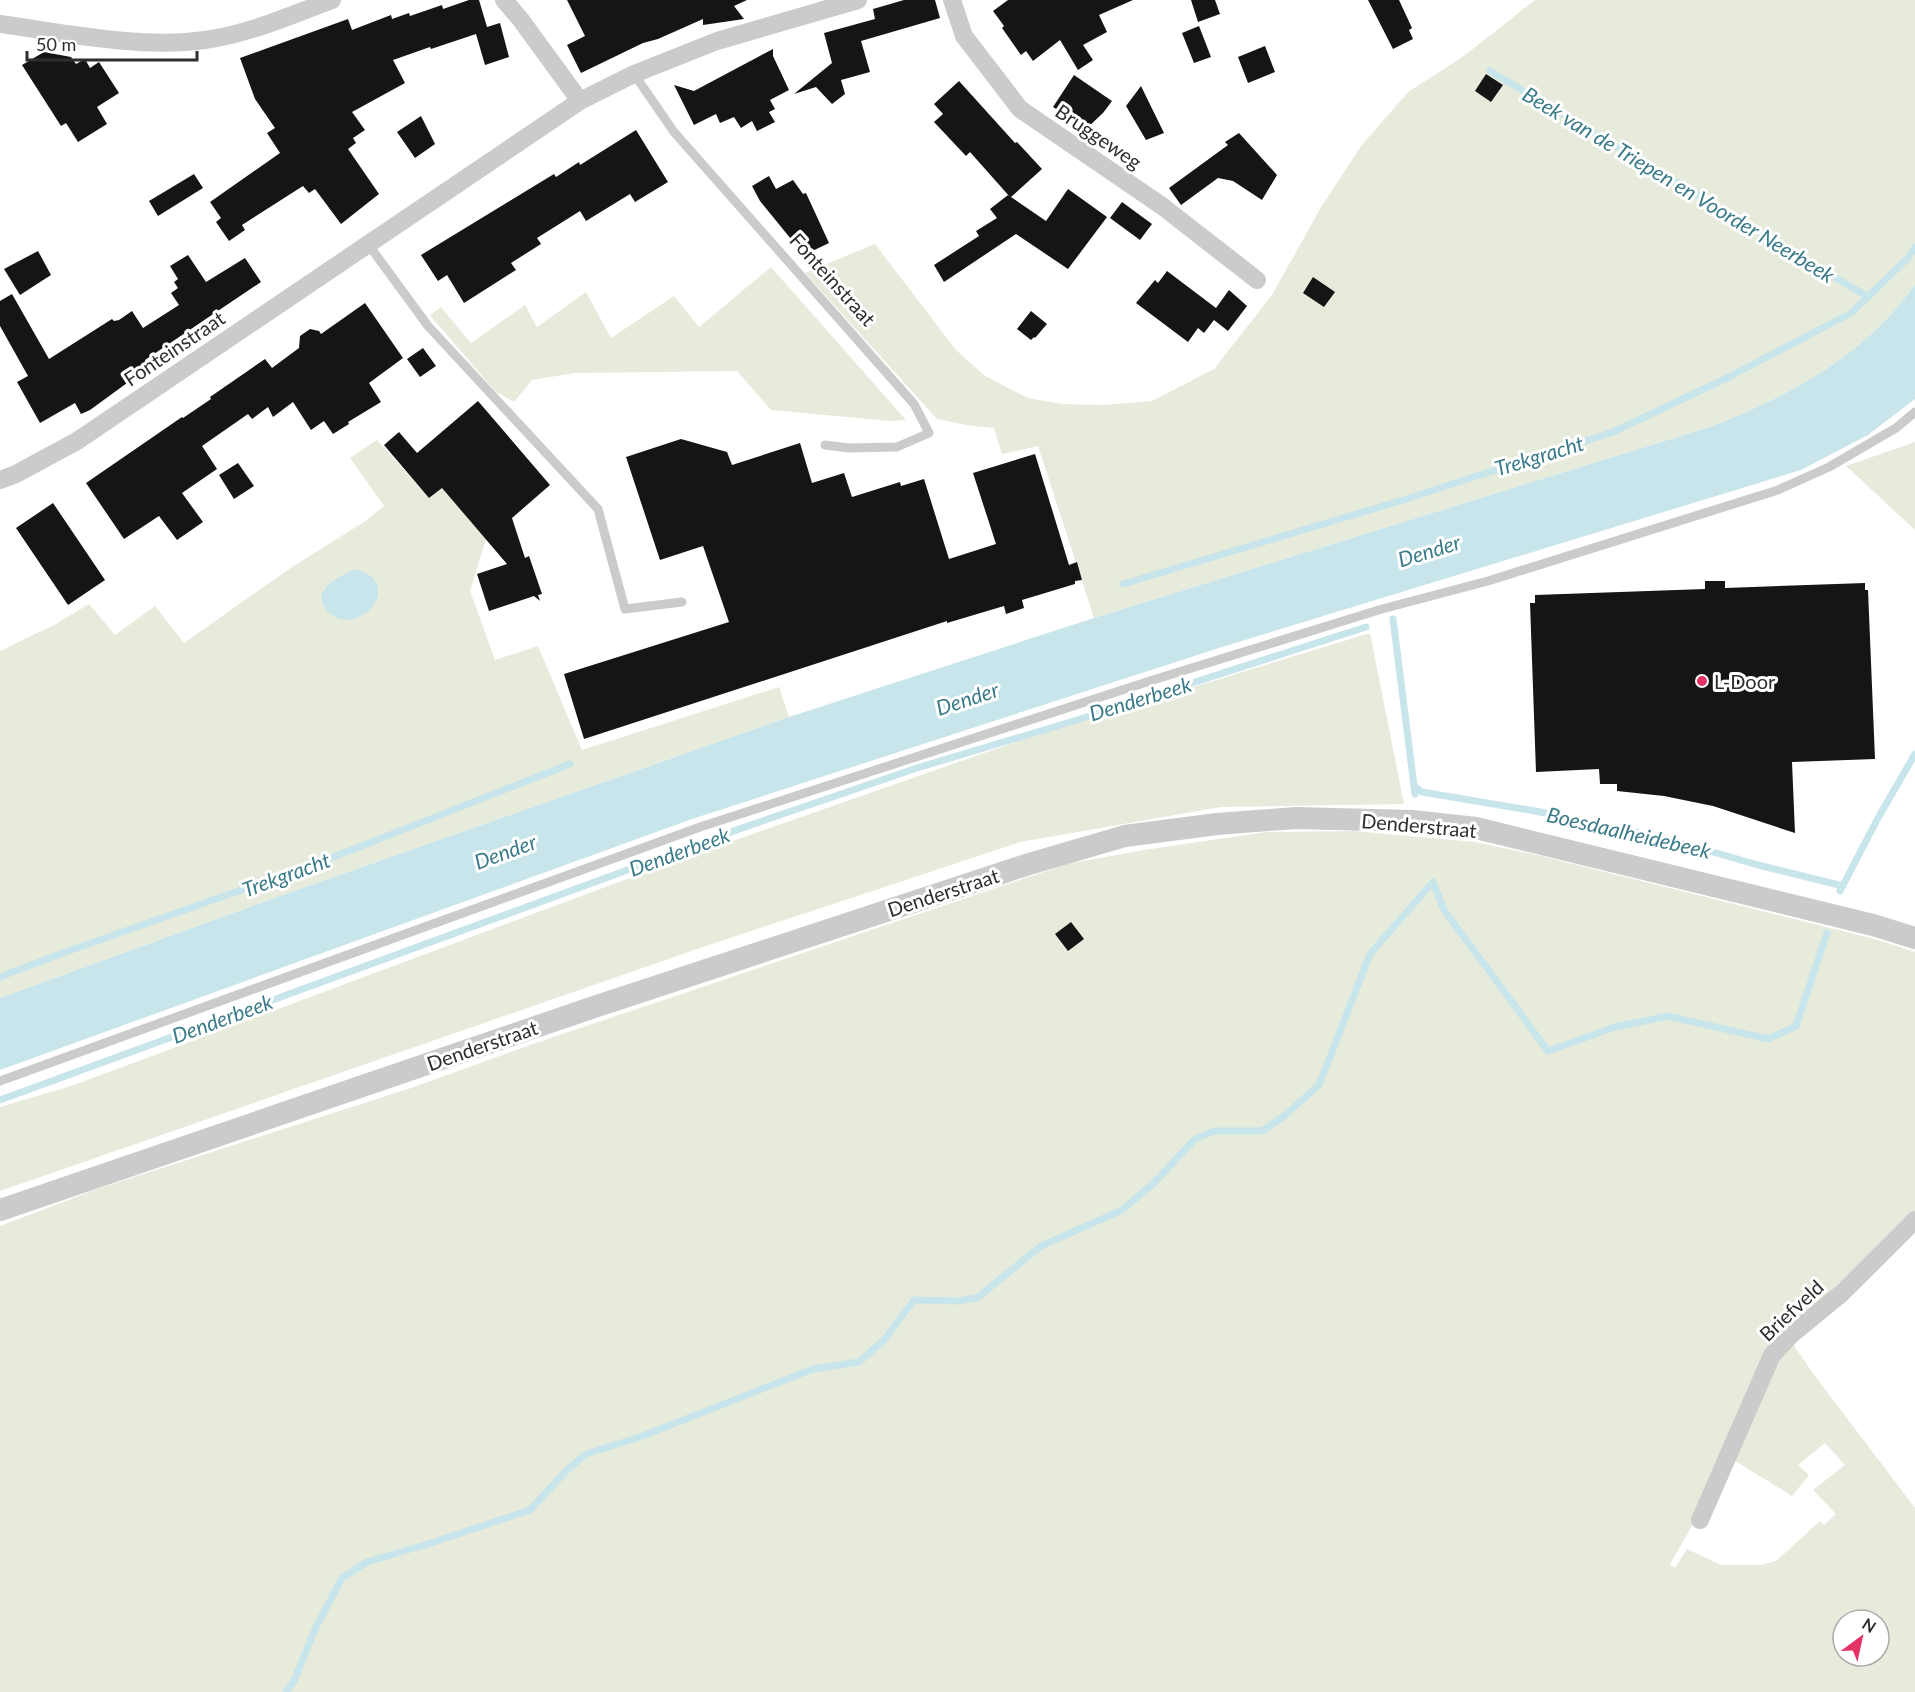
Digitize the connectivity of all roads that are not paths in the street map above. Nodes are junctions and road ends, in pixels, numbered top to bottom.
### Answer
1 (332, 0) edge
2 (504, 0) edge
3 (858, 0) edge
4 (952, 0) edge
5 (0, 24) edge
6 (634, 74) junction
7 (580, 101) junction
8 (368, 244) junction
9 (1257, 280) dead end
10 (1915, 412) edge
11 (825, 445) dead end
12 (0, 480) edge
13 (682, 602) dead end
14 (1915, 938) edge
15 (0, 1082) edge
16 (0, 1210) edge
17 (1915, 1220) edge
18 (1700, 1520) dead end

1 - 5 street
2 - 7 street
3 - 6 street, Fonteinstraat
4 - 9 street, Bruggeweg
6 - 7 street, Fonteinstraat
6 - 11 lane, Fonteinstraat
7 - 8 street, Fonteinstraat
8 - 12 street, Fonteinstraat
8 - 13 lane
10 - 15 lane
14 - 16 street, Denderstraat
17 - 18 street, Briefveld

